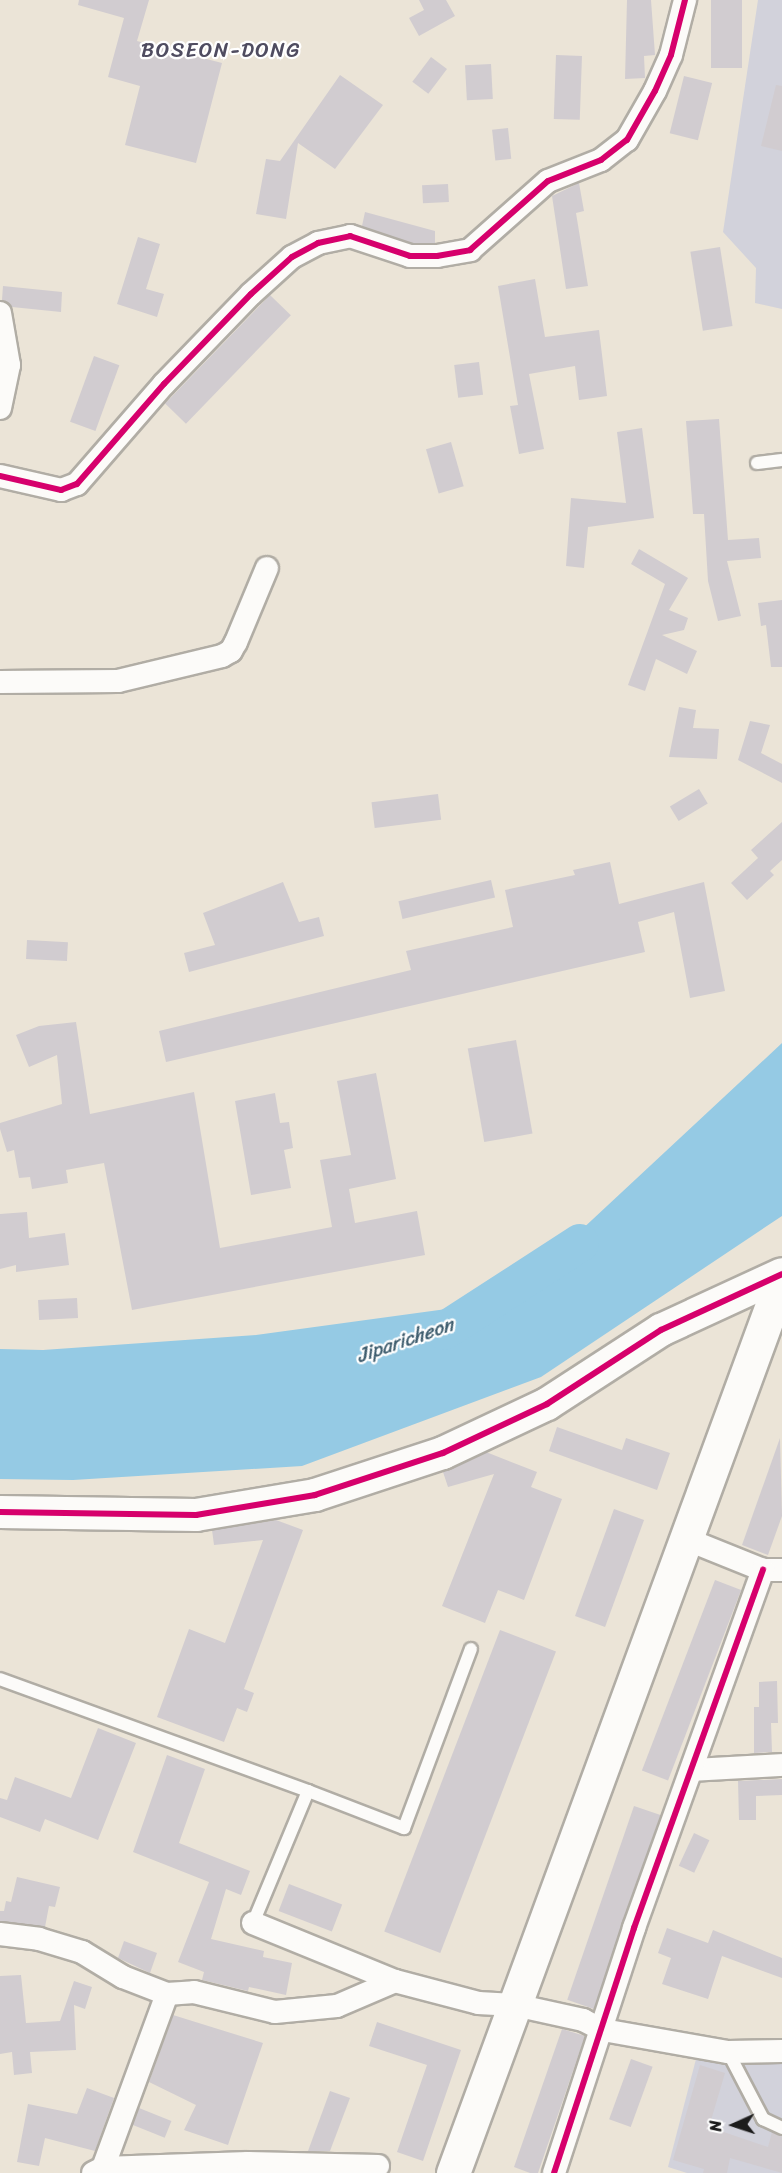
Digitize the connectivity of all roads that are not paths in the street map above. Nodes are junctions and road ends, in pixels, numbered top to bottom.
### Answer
1 (685, 0) edge
2 (0, 313) edge
3 (0, 408) edge
4 (782, 460) edge
5 (757, 464) dead end
6 (0, 476) edge
7 (267, 568) dead end
8 (0, 682) edge
9 (782, 1274) edge
10 (782, 1278) edge
11 (0, 1512) edge
12 (686, 1539) junction
13 (772, 1570) edge
14 (471, 1649) dead end
15 (0, 1679) edge
16 (782, 1765) edge
17 (692, 1770) junction
18 (308, 1791) junction
19 (253, 1923) joint
20 (0, 1934) edge
21 (395, 1981) junction
22 (167, 1994) junction
23 (515, 2005) junction
24 (603, 2030) junction
25 (782, 2050) edge
26 (728, 2052) junction
27 (782, 2128) edge
28 (378, 2166) dead end
29 (98, 2171) edge
30 (453, 2173) edge
31 (554, 2173) edge

1 - 6 street
2 - 3 street
4 - 5 lane
7 - 8 street
9 - 11 street
10 - 12 main road
12 - 13 street
12 - 23 main road
13 - 17 street
14 - 18 lane
15 - 18 lane
16 - 17 street
17 - 24 street
18 - 19 lane
19 - 21 street
20 - 22 street
21 - 22 street
21 - 23 street
22 - 29 street
23 - 24 street
23 - 30 main road
24 - 26 street
24 - 31 street
25 - 26 street
26 - 27 lane
28 - 29 street

